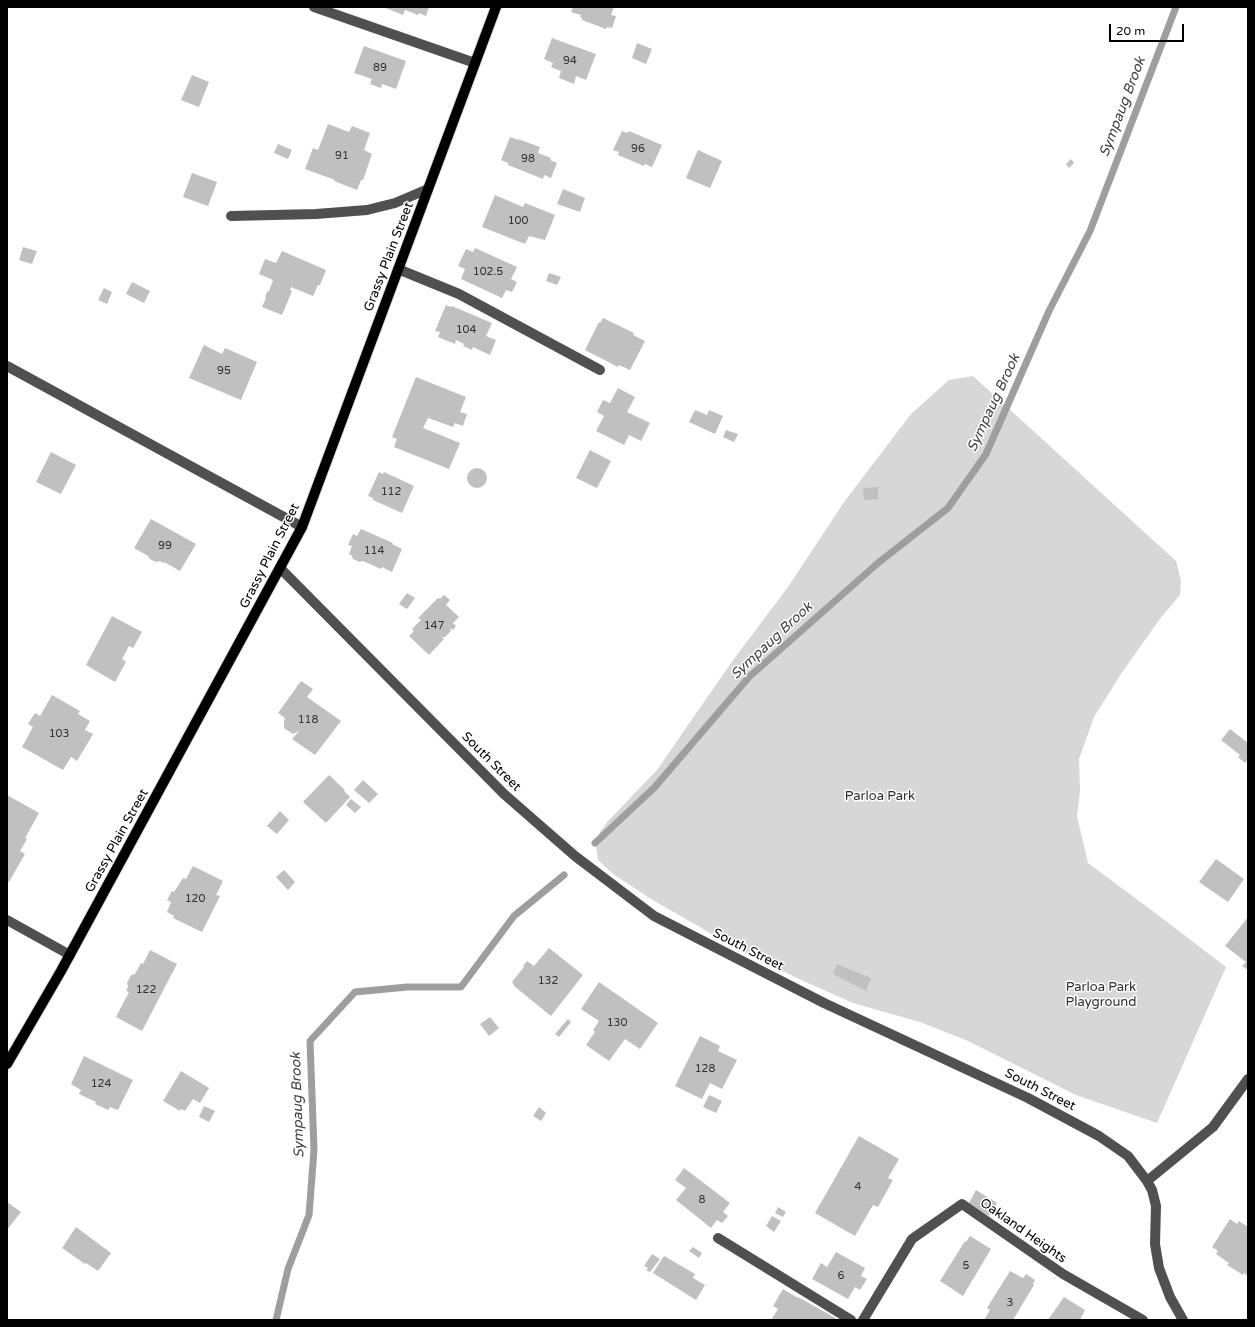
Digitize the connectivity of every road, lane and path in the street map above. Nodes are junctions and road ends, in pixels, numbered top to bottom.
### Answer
1 (314, 7) edge
2 (496, 7) edge
3 (475, 63) junction
4 (428, 189) junction
5 (231, 216) dead end
6 (398, 269) junction
7 (7, 366) edge
8 (600, 370) dead end
9 (302, 527) junction
10 (280, 568) junction
11 (7, 920) edge
12 (70, 955) junction
13 (7, 1064) edge
14 (1248, 1079) edge
15 (1148, 1181) junction
16 (718, 1238) dead end
17 (851, 1320) edge
18 (863, 1320) edge
19 (1142, 1320) edge
20 (1183, 1320) edge

1 - 3 street
2 - 3 main road, Grassy Plain Street
3 - 4 main road, Grassy Plain Street
4 - 5 street
4 - 6 main road, Grassy Plain Street
6 - 8 street
6 - 9 main road, Grassy Plain Street
7 - 9 street
9 - 10 main road, Grassy Plain Street
10 - 12 main road, Grassy Plain Street
10 - 15 street, South Street
11 - 12 street
12 - 13 main road, Grassy Plain Street
14 - 15 street
15 - 20 street, South Street
16 - 17 street
18 - 19 street, Oakland Heights

